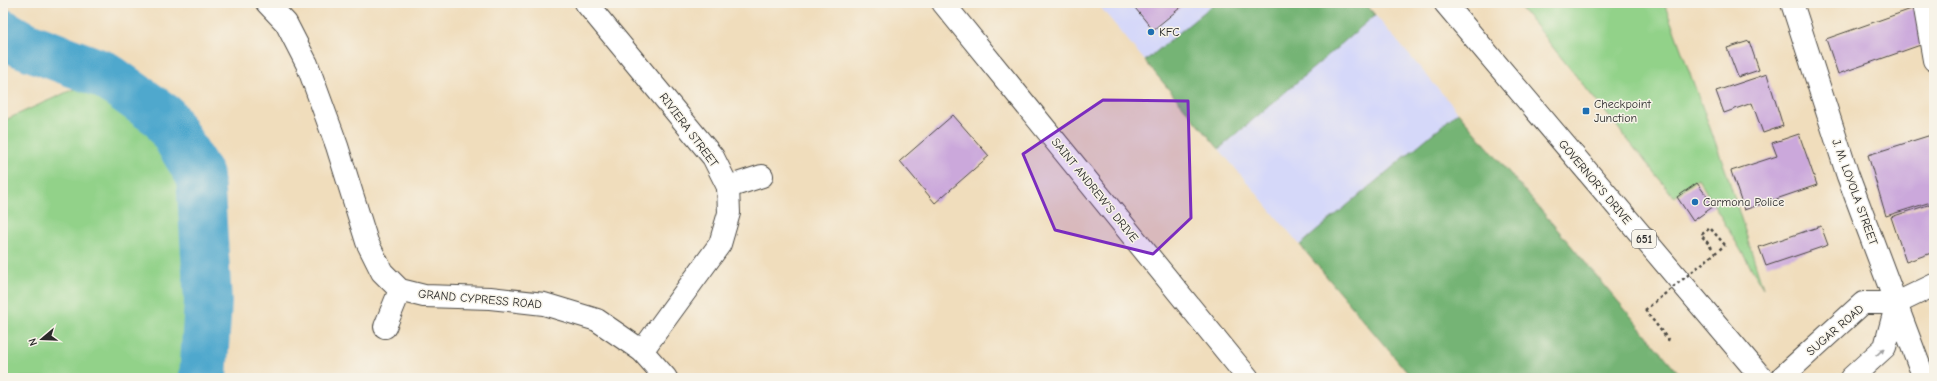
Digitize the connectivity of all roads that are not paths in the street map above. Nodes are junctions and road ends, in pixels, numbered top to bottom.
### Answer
1 (267, 3) edge
2 (586, 3) edge
3 (943, 3) edge
4 (1444, 3) edge
5 (1792, 3) edge
6 (1924, 3) edge
7 (1932, 27) edge
8 (1934, 60) edge
9 (762, 176) dead end
10 (728, 187) junction
11 (1934, 285) edge
12 (400, 290) junction
13 (1897, 303) junction
14 (385, 327) dead end
15 (642, 351) junction
16 (666, 378) edge
17 (1248, 378) edge
18 (1762, 378) edge
19 (1782, 378) edge
20 (1851, 378) edge
21 (1924, 378) edge

1 - 12 main road, GRAND CYPRESS ROAD
2 - 10 main road, RIVIERA STREET
3 - 17 main road, SAINT ANDREW'S DRIVE
4 - 18 main road, GOVERNOR'S DRIVE / 651
5 - 13 main road, J. M. LOYOLA STREET
6 - 7 main road
7 - 8 main road
9 - 10 main road
10 - 15 main road, RIVIERA STREET
11 - 13 main road, SUGAR ROAD
12 - 14 main road
12 - 15 main road, GRAND CYPRESS ROAD
13 - 19 main road, SUGAR ROAD
20 -> 13 main road
13 - 21 main road, J. M. LOYOLA STREET
15 - 16 main road, GRAND CYPRESS ROAD

